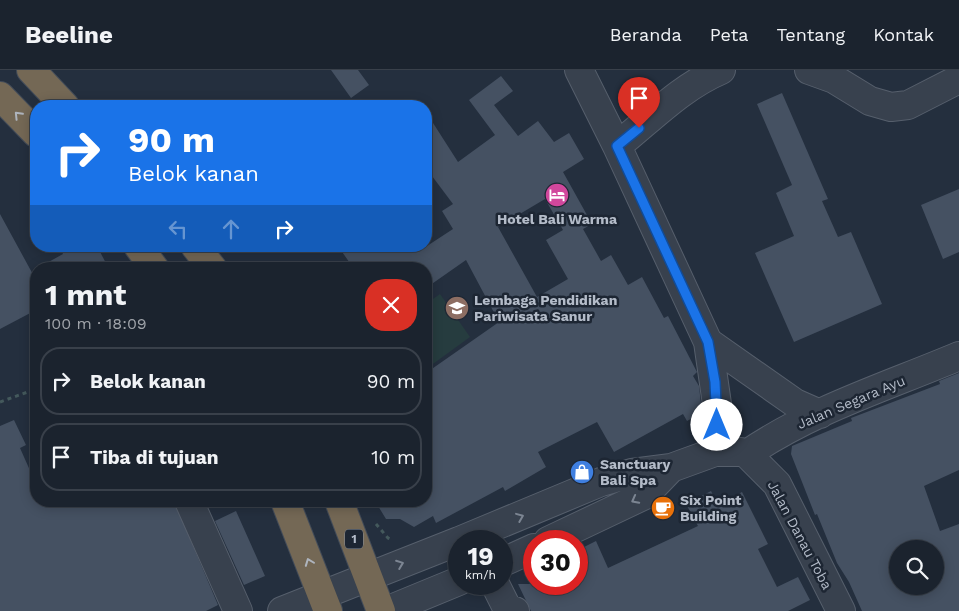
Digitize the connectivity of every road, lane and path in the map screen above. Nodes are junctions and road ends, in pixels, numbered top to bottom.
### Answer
1 (31, 70) edge
2 (579, 70) edge
3 (721, 70) edge
4 (809, 70) edge
5 (959, 79) edge
6 (0, 96) edge
7 (60, 100) edge
8 (30, 127) edge
9 (617, 146) junction
10 (200, 252) edge
11 (208, 262) edge
12 (708, 342) junction
13 (959, 356) edge
14 (30, 392) edge
15 (0, 402) edge
16 (820, 414) junction
17 (715, 452) junction
18 (747, 454) junction
19 (672, 468) junction
20 (192, 507) edge
21 (287, 507) edge
22 (341, 507) edge
23 (373, 521) dead end
24 (485, 530) edge
25 (571, 530) edge
26 (448, 546) edge
27 (426, 555) junction
28 (368, 576) junction
29 (448, 586) edge
30 (500, 595) edge
31 (325, 603) edge
32 (508, 610) edge
33 (238, 611) edge
34 (282, 611) edge
35 (382, 611) edge
36 (386, 611) edge
37 (841, 611) edge

1 - 7 highway
2 - 9 street
3 - 9 street
4 - 5 street
8 -> 6 highway
9 - 12 street
10 - 11 highway
12 - 16 street
12 - 17 street
13 - 16 street, Jalan Segara Ayu
14 - 15 path
16 - 18 street, Jalan Segara Ayu
17 - 18 street
17 - 19 street
18 - 37 street, Jalan Danau Toba
24 -> 19 street
19 -> 25 street
20 - 33 street
31 -> 21 highway
22 - 28 highway, 1
23 - 27 path
26 - 27 street
28 -> 27 street
28 - 31 street
28 - 35 highway, 1
29 - 36 street
30 - 32 street
31 - 34 street

